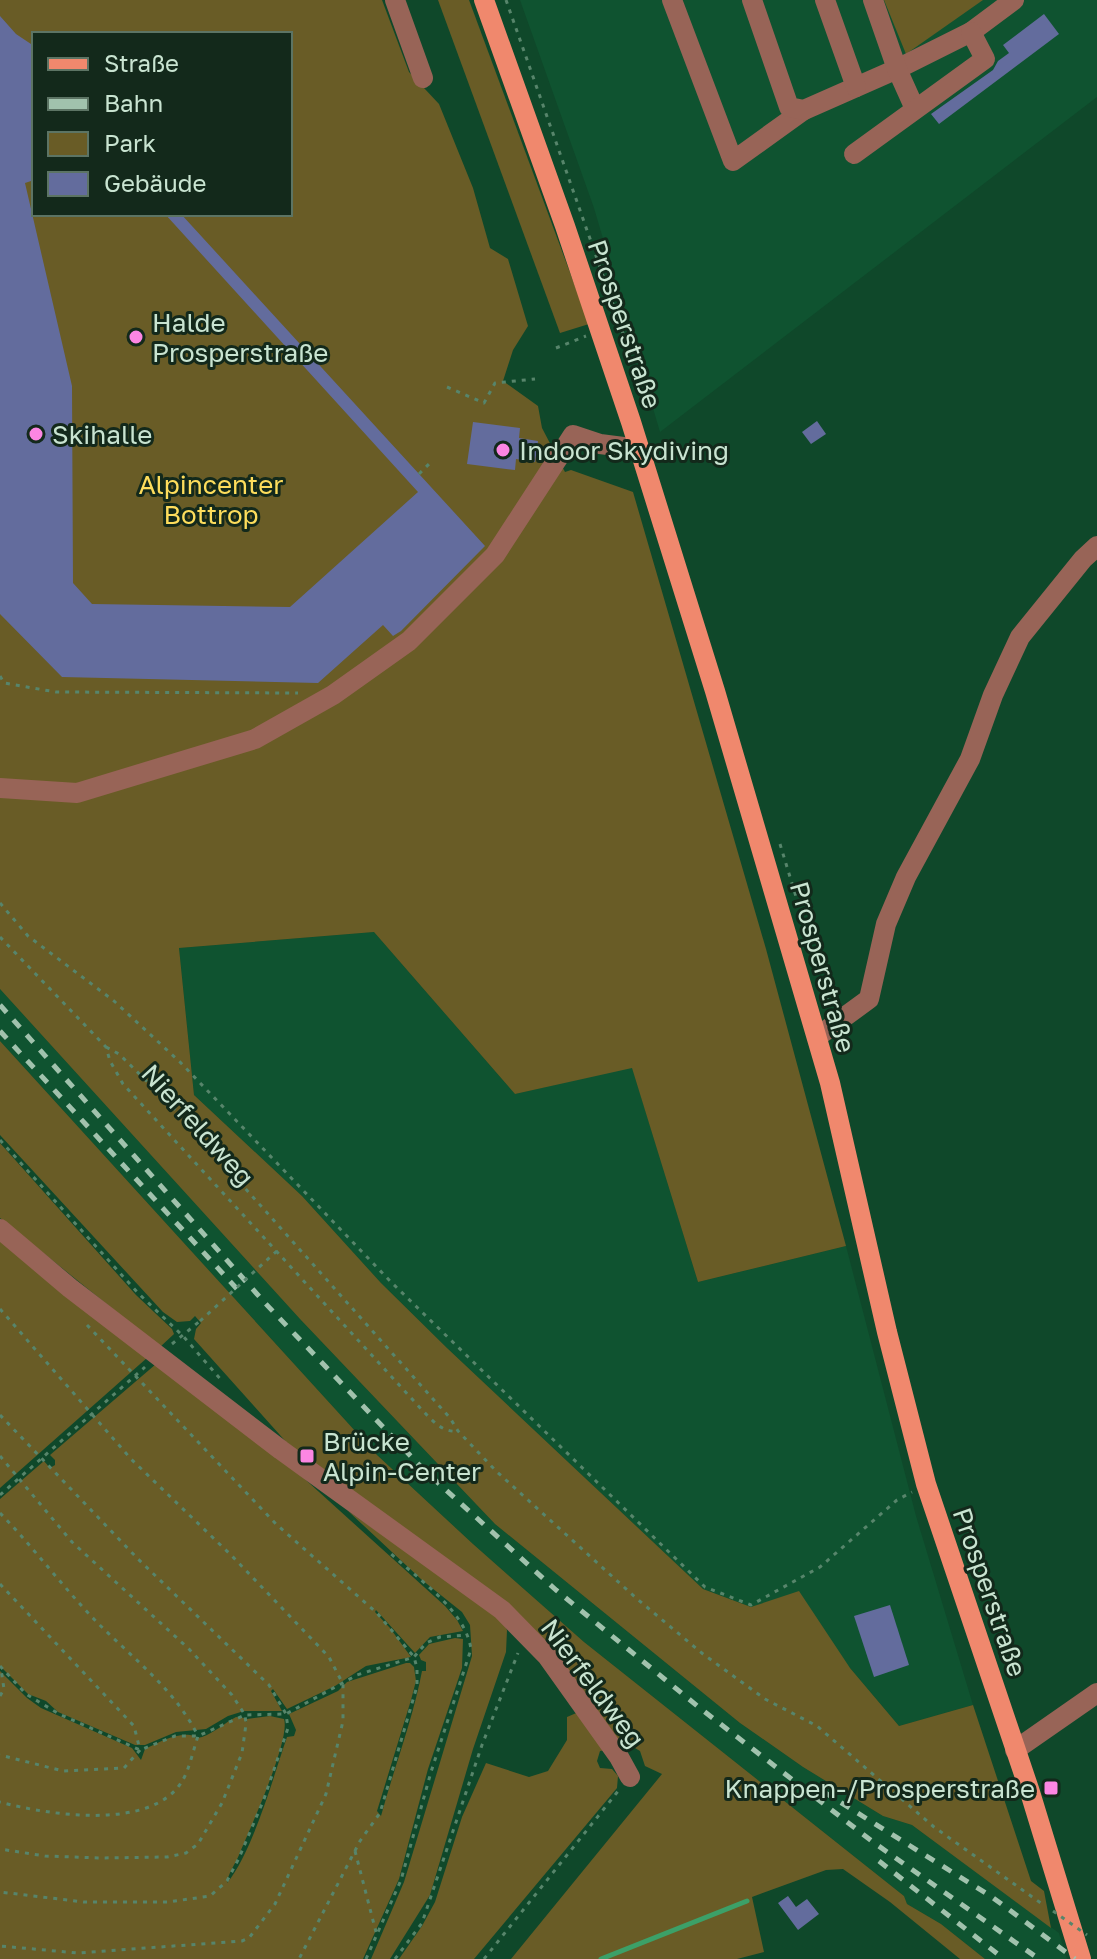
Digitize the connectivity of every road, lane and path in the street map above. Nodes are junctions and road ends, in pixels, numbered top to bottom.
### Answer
1 (395, 0) edge
2 (484, 0) edge
3 (672, 0) edge
4 (752, 0) edge
5 (825, 0) edge
6 (873, 0) edge
7 (1014, 0) edge
8 (971, 32) junction
9 (897, 69) junction
10 (423, 78) dead end
11 (856, 87) junction
12 (915, 109) junction
13 (804, 110) junction
14 (854, 154) dead end
15 (535, 379) dead end
16 (447, 387) dead end
17 (639, 449) junction
18 (431, 462) dead end
19 (419, 474) dead end
20 (1097, 546) edge
21 (0, 676) edge
22 (304, 694) dead end
23 (0, 788) edge
24 (0, 903) edge
25 (0, 937) edge
26 (817, 1037) junction
27 (106, 1047) junction
28 (0, 1140) edge
29 (0, 1229) edge
30 (278, 1250) junction
31 (0, 1309) edge
32 (82, 1319) dead end
33 (183, 1336) junction
34 (179, 1339) dead end
35 (138, 1373) junction
36 (92, 1413) junction
37 (0, 1415) edge
38 (458, 1431) junction
39 (0, 1456) edge
40 (42, 1457) junction
41 (19, 1478) junction
42 (926, 1484) junction
43 (0, 1495) edge
44 (0, 1513) edge
45 (388, 1551) dead end
46 (0, 1584) edge
47 (468, 1634) junction
48 (528, 1635) junction
49 (414, 1657) junction
50 (0, 1667) edge
51 (343, 1684) junction
52 (1097, 1693) edge
53 (0, 1696) edge
54 (286, 1714) junction
55 (245, 1715) junction
56 (198, 1736) junction
57 (140, 1750) junction
58 (1015, 1750) junction
59 (0, 1755) edge
60 (630, 1777) joint
61 (0, 1802) edge
62 (0, 1849) edge
63 (355, 1851) junction
64 (0, 1892) edge
65 (376, 1933) junction
66 (1087, 1935) dead end
67 (0, 1946) edge
68 (299, 1959) edge
69 (366, 1959) edge
70 (395, 1959) edge
71 (484, 1959) edge
72 (1081, 1959) edge

1 - 10 street
2 - 17 main road, Prosperstraße
3 - 13 street
4 - 13 street
5 - 11 street
6 - 9 street
7 - 8 street
8 - 9 street
8 - 12 street
9 - 11 street
9 - 12 street
11 - 13 street
12 - 14 street
15 - 16 path
17 - 23 street
17 - 26 main road, Prosperstraße
18 - 19 path
20 - 26 street
21 - 22 path
24 - 42 path
25 - 27 path, Nierfeldweg
26 - 42 main road, Prosperstraße
27 - 30 path, Nierfeldweg
27 - 38 path
28 - 33 path
29 - 48 street, Nierfeldweg
30 - 33 path, bridge
30 - 38 path, Nierfeldweg
31 - 36 path
32 - 35 path
33 - 34 path
35 - 36 path
35 - 49 path
36 - 40 path
36 - 51 path
37 - 40 path
38 - 66 path, bridge
39 - 41 path
40 - 41 path
40 - 54 path
41 - 43 path
41 - 55 path
42 - 58 main road, Prosperstraße
44 - 56 path
45 - 47 path
46 - 57 path
47 - 49 path
47 - 65 path
48 - 60 street, Nierfeldweg
48 - 70 path
49 - 51 path
49 - 63 path
50 - 53 path
50 - 57 path
51 - 54 path
51 - 67 path
52 - 58 street
54 - 55 path
54 - 64 path
55 - 56 path
55 - 62 path
56 - 57 path
56 - 61 path
57 - 59 path
58 - 72 main road, Prosperstraße
60 - 71 path
63 - 65 path
63 - 68 path
65 - 69 path

